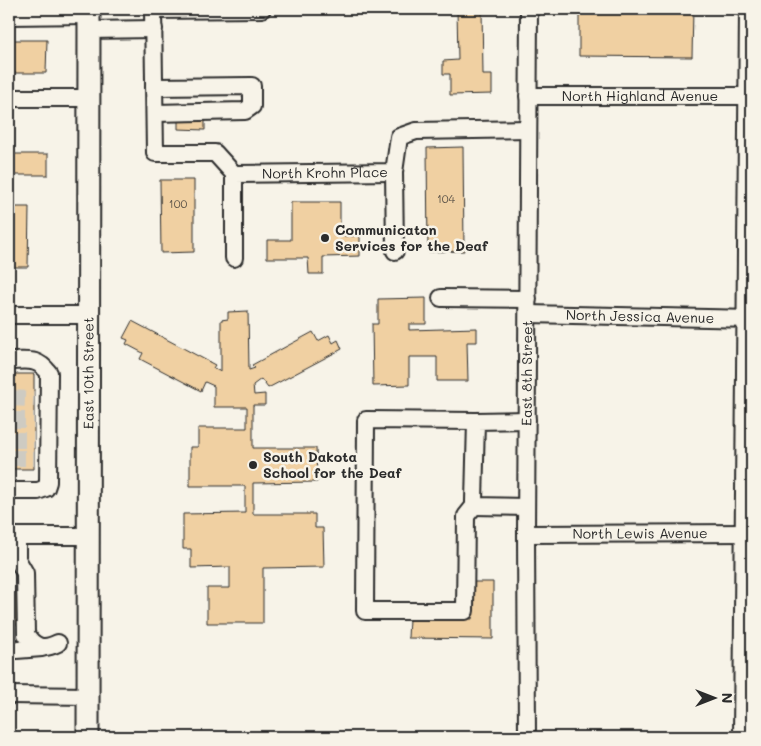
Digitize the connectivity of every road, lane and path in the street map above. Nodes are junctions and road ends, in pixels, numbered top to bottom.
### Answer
1 (153, 9) edge
2 (231, 9) edge
3 (262, 9) edge
4 (528, 9) edge
5 (748, 9) edge
6 (9, 16) edge
7 (89, 18) edge
8 (154, 30) junction
9 (154, 87) junction
10 (528, 96) junction
11 (750, 96) edge
12 (9, 98) edge
13 (89, 98) junction
14 (155, 113) junction
15 (528, 129) junction
16 (394, 172) junction
17 (234, 174) junction
18 (396, 251) dead end
19 (234, 258) dead end
20 (441, 298) dead end
21 (528, 306) junction
22 (9, 315) edge
23 (89, 315) junction
24 (749, 319) edge
25 (9, 361) edge
26 (527, 420) junction
27 (476, 421) junction
28 (9, 491) edge
29 (474, 506) junction
30 (526, 507) junction
31 (748, 533) edge
32 (526, 534) junction
33 (13, 536) edge
34 (89, 536) junction
35 (13, 559) edge
36 (58, 643) dead end
37 (9, 646) edge
38 (42, 648) junction
39 (9, 695) edge
40 (89, 696) junction
41 (88, 737) edge
42 (527, 737) edge
43 (742, 737) edge

1 - 2 street
1 - 8 street
2 - 3 street
4 - 10 street, East 8th Street
5 - 11 street
6 - 7 street
7 - 8 street
7 - 13 main road, East 10th Street
8 - 9 street
9 - 14 street
9 - 14 street
10 - 11 street, North Highland Avenue
10 - 15 street, East 8th Street
11 - 24 street
12 - 13 street
13 - 23 main road, East 10th Street
14 - 17 street
15 - 16 street, North Krohn Place
15 - 21 street, East 8th Street
16 - 17 street, North Krohn Place
16 - 18 street
17 - 19 street
20 - 21 street, North Jessica Avenue
21 - 24 street, North Jessica Avenue
21 - 26 street, East 8th Street
22 - 23 street
23 - 34 main road, East 10th Street
24 - 31 street
25 - 28 street
26 - 27 street
26 - 30 street, East 8th Street
27 - 29 street
27 - 29 street
29 - 30 street
30 - 32 street, East 8th Street
31 - 32 street, North Lewis Avenue
31 - 43 street
32 - 42 street, East 8th Street
33 - 34 street
33 - 35 street
34 - 40 main road, East 10th Street
35 - 38 street
36 - 38 street
37 - 38 street
39 - 40 street
40 - 41 main road, East 10th Street

